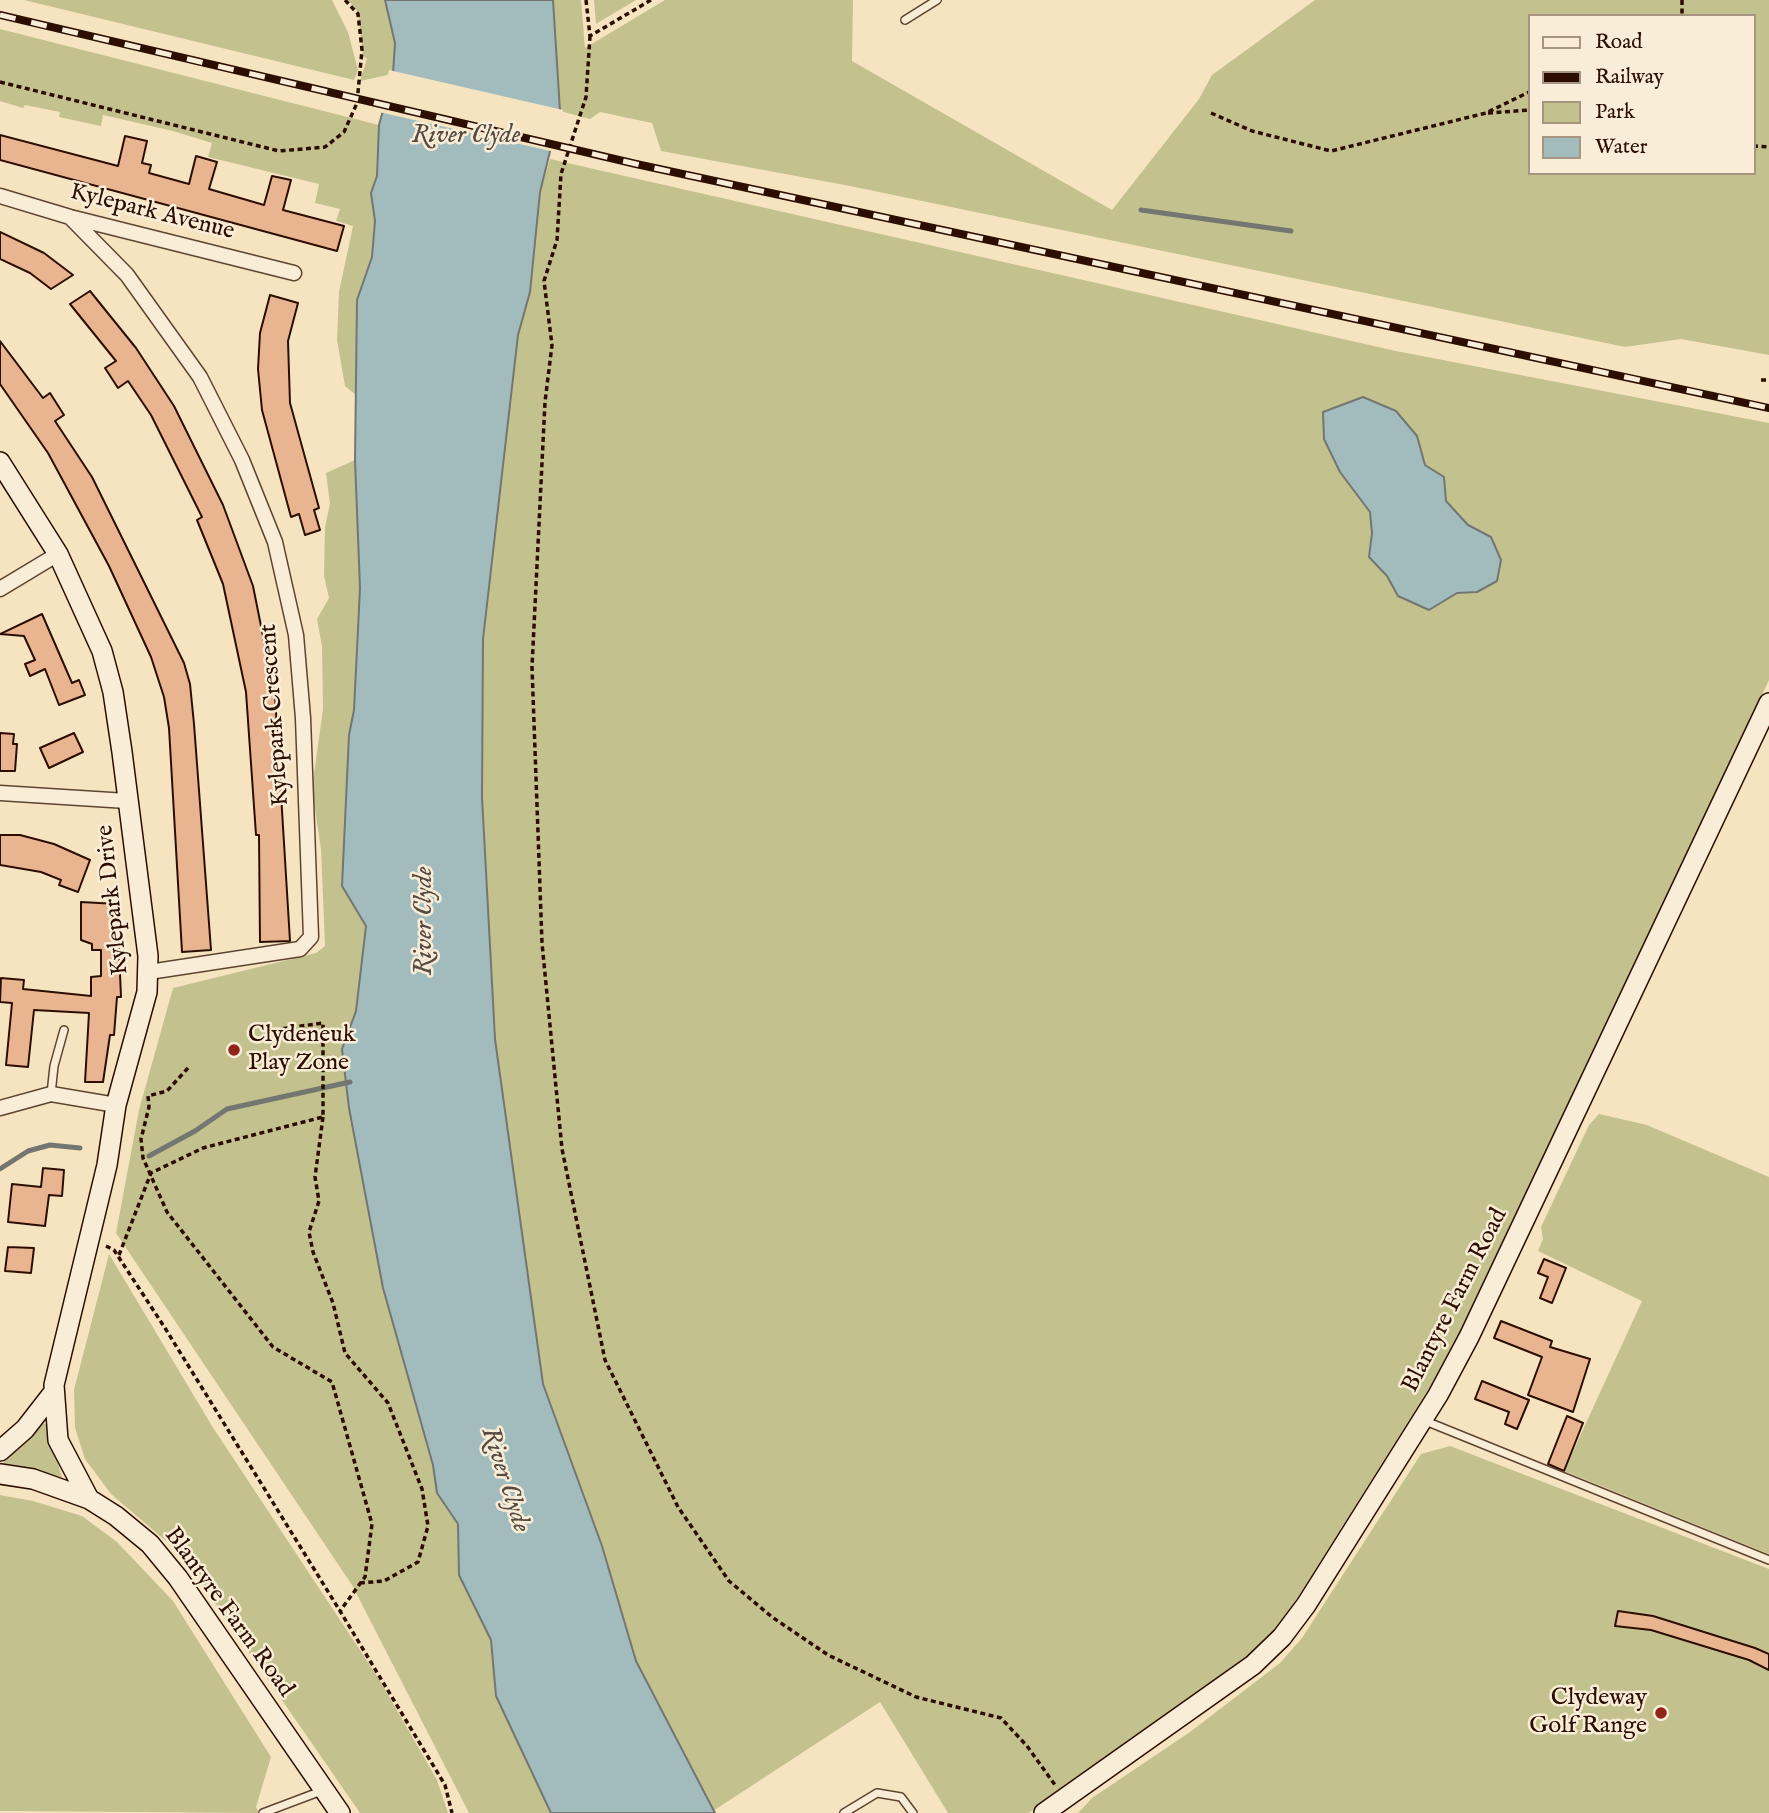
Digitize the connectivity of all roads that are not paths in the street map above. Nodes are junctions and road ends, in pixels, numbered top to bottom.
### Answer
1 (937, 0) edge
2 (905, 20) dead end
3 (0, 196) edge
4 (70, 217) junction
5 (294, 273) dead end
6 (0, 463) edge
7 (58, 554) junction
8 (0, 589) edge
9 (1769, 703) edge
10 (0, 793) edge
11 (127, 801) junction
12 (149, 972) junction
13 (64, 1030) dead end
14 (51, 1094) junction
15 (116, 1105) junction
16 (0, 1108) edge
17 (53, 1393) junction
18 (1422, 1420) junction
19 (0, 1451) edge
20 (0, 1474) edge
21 (89, 1499) junction
22 (1769, 1560) edge
23 (324, 1790) junction
24 (263, 1813) edge
25 (340, 1813) edge
26 (844, 1813) edge
27 (913, 1813) edge
28 (1044, 1813) edge

1 - 2 lane
3 - 4 street, Kylepark Avenue
4 - 5 street, Kylepark Avenue
4 - 12 street, Kylepark Crescent
6 - 7 main road, Kylepark Drive
7 - 8 street
7 - 11 main road, Kylepark Drive
9 - 18 main road, Blantyre Farm Road
10 - 11 street
11 - 12 main road, Kylepark Drive
12 - 15 main road, Kylepark Drive
13 - 14 lane
14 - 15 street
14 - 16 street
15 - 17 main road, Kylepark Drive
17 - 19 main road, Kylepark Drive
17 - 21 main road, Kylepark Drive
18 - 22 lane
18 - 28 main road, Blantyre Farm Road
20 - 21 main road, Blantyre Farm Road
21 - 23 main road, Blantyre Farm Road
23 - 24 lane
23 - 25 main road, Blantyre Farm Road
26 - 27 lane

